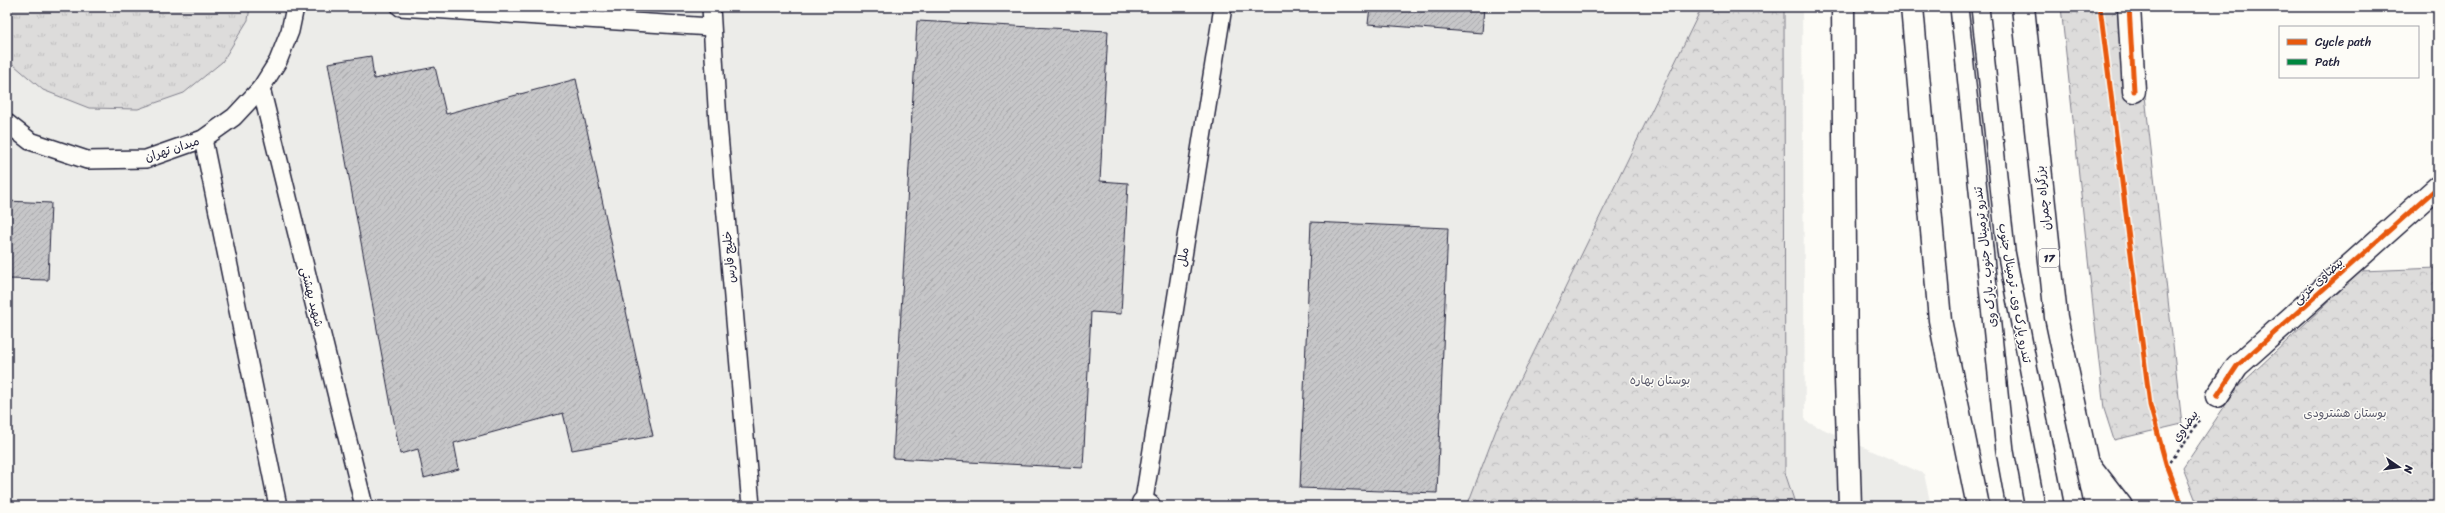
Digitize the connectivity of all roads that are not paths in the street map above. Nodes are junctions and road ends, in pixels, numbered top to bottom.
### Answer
1 (295, 7) edge
2 (400, 7) edge
3 (711, 7) edge
4 (1223, 7) edge
5 (1843, 7) edge
6 (1912, 7) edge
7 (1959, 7) edge
8 (1980, 7) edge
9 (2023, 7) edge
10 (2129, 7) edge
11 (711, 27) junction
12 (261, 88) junction
13 (2134, 91) dead end
14 (7, 123) edge
15 (203, 139) junction
16 (2438, 187) edge
17 (2217, 396) road end
18 (2085, 460) junction
19 (1145, 505) edge
20 (278, 506) edge
21 (364, 506) edge
22 (751, 506) edge
23 (1850, 506) edge
24 (1978, 506) edge
25 (2015, 506) edge
26 (2055, 506) edge
27 (2096, 506) edge
28 (2121, 506) edge

1 - 12 lane, میدان تهران
2 - 11 lane
3 - 11 lane, خلیج فارس
4 - 19 lane, ملل
5 - 23 main road
6 - 24 main road
7 - 25 lane, تندرو ترمینال جنوب ـ پارک وی
8 - 26 lane, تندرو پارک وی ـ ترمینال جنوب
9 - 18 main road, بزرگراه چمران / 17
10 - 13 main road
11 - 22 lane, خلیج فارس
12 - 15 lane, میدان تهران
12 - 21 lane, شهید بهشتی
14 - 15 lane, میدان تهران
15 - 20 lane
16 - 17 main road, بیضاوی غربی
18 - 27 main road, بزرگراه چمران / 17
18 - 28 main road

